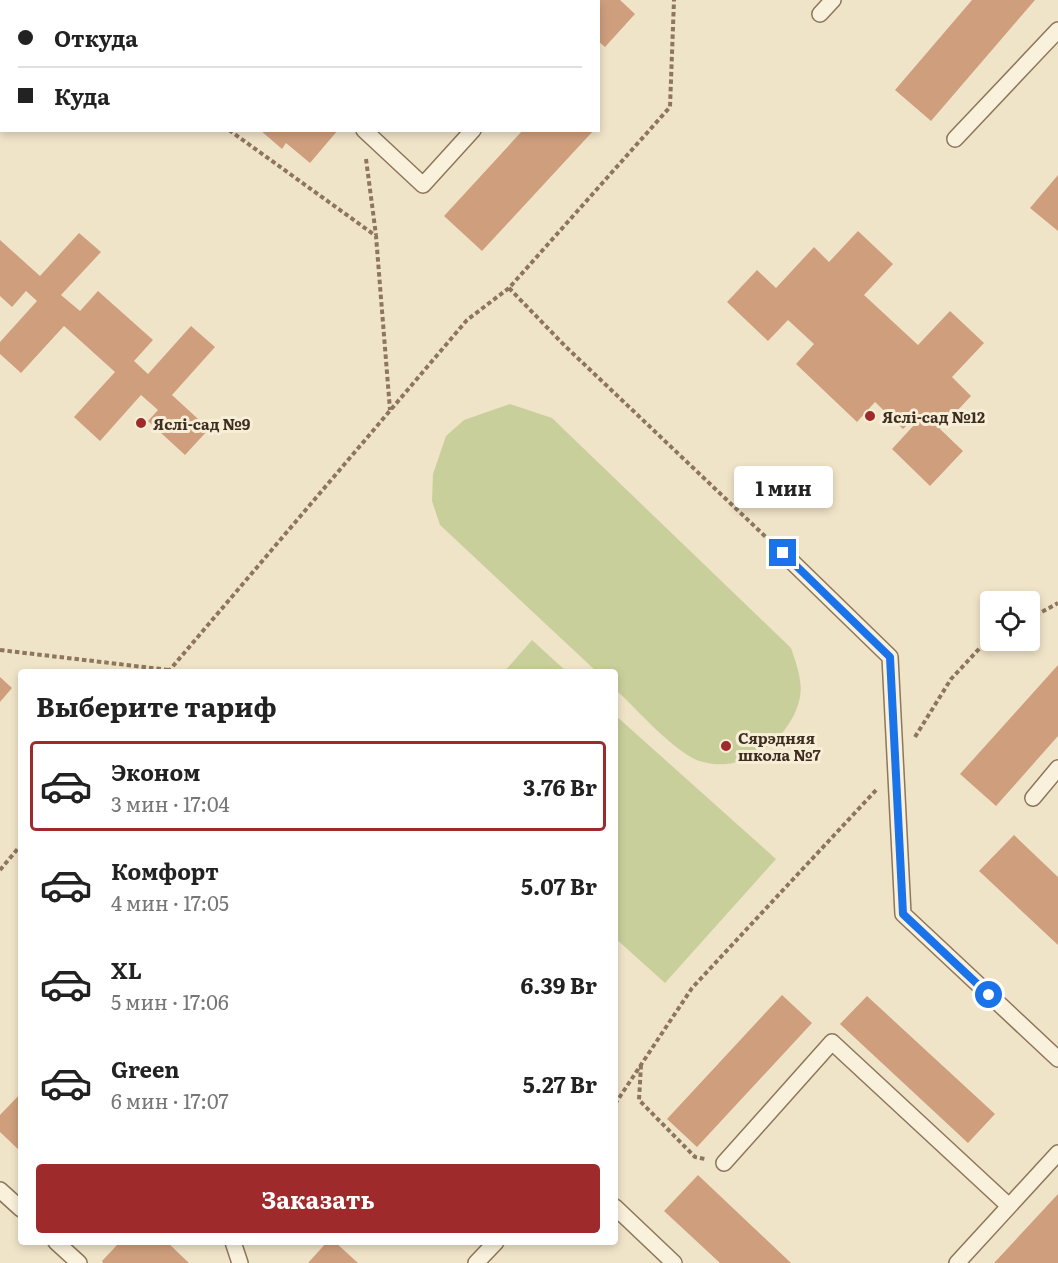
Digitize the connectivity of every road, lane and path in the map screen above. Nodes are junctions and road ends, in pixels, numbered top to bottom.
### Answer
1 (674, 0) edge
2 (833, 0) edge
3 (820, 14) dead end
4 (1058, 30) edge
5 (232, 132) edge
6 (366, 132) edge
7 (471, 132) edge
8 (955, 139) dead end
9 (365, 154) dead end
10 (376, 236) junction
11 (509, 288) junction
12 (390, 410) junction
13 (783, 553) joint
14 (1058, 603) edge
15 (1040, 613) edge
16 (980, 647) edge
17 (0, 650) edge
18 (153, 669) edge
19 (171, 669) edge
20 (914, 739) dead end
21 (1058, 768) edge
22 (896, 769) junction
23 (1033, 798) dead end
24 (18, 849) edge
25 (0, 870) edge
26 (1058, 1059) edge
27 (642, 1065) junction
28 (618, 1100) edge
29 (1058, 1153) edge
30 (724, 1163) joint
31 (0, 1190) edge
32 (18, 1206) edge
33 (1009, 1206) junction
34 (618, 1210) edge
35 (59, 1245) edge
36 (234, 1245) edge
37 (493, 1245) edge
38 (79, 1263) edge
39 (240, 1263) edge
40 (476, 1263) edge
41 (674, 1263) edge
42 (957, 1263) edge

1 - 11 path
2 - 3 lane
4 - 8 lane
5 - 10 path
6 - 7 lane
9 - 10 path
10 - 12 path
11 - 12 path
11 - 13 path
12 - 19 path
13 - 22 lane
14 - 15 path
16 - 20 path
17 - 18 path
21 - 23 lane
22 - 26 lane
22 - 27 path
24 - 25 path
27 - 28 path
27 - 30 path
29 - 33 lane
30 - 33 lane
31 - 32 lane
33 - 42 lane
34 - 41 lane
35 - 38 lane
36 - 39 lane
37 - 40 lane

